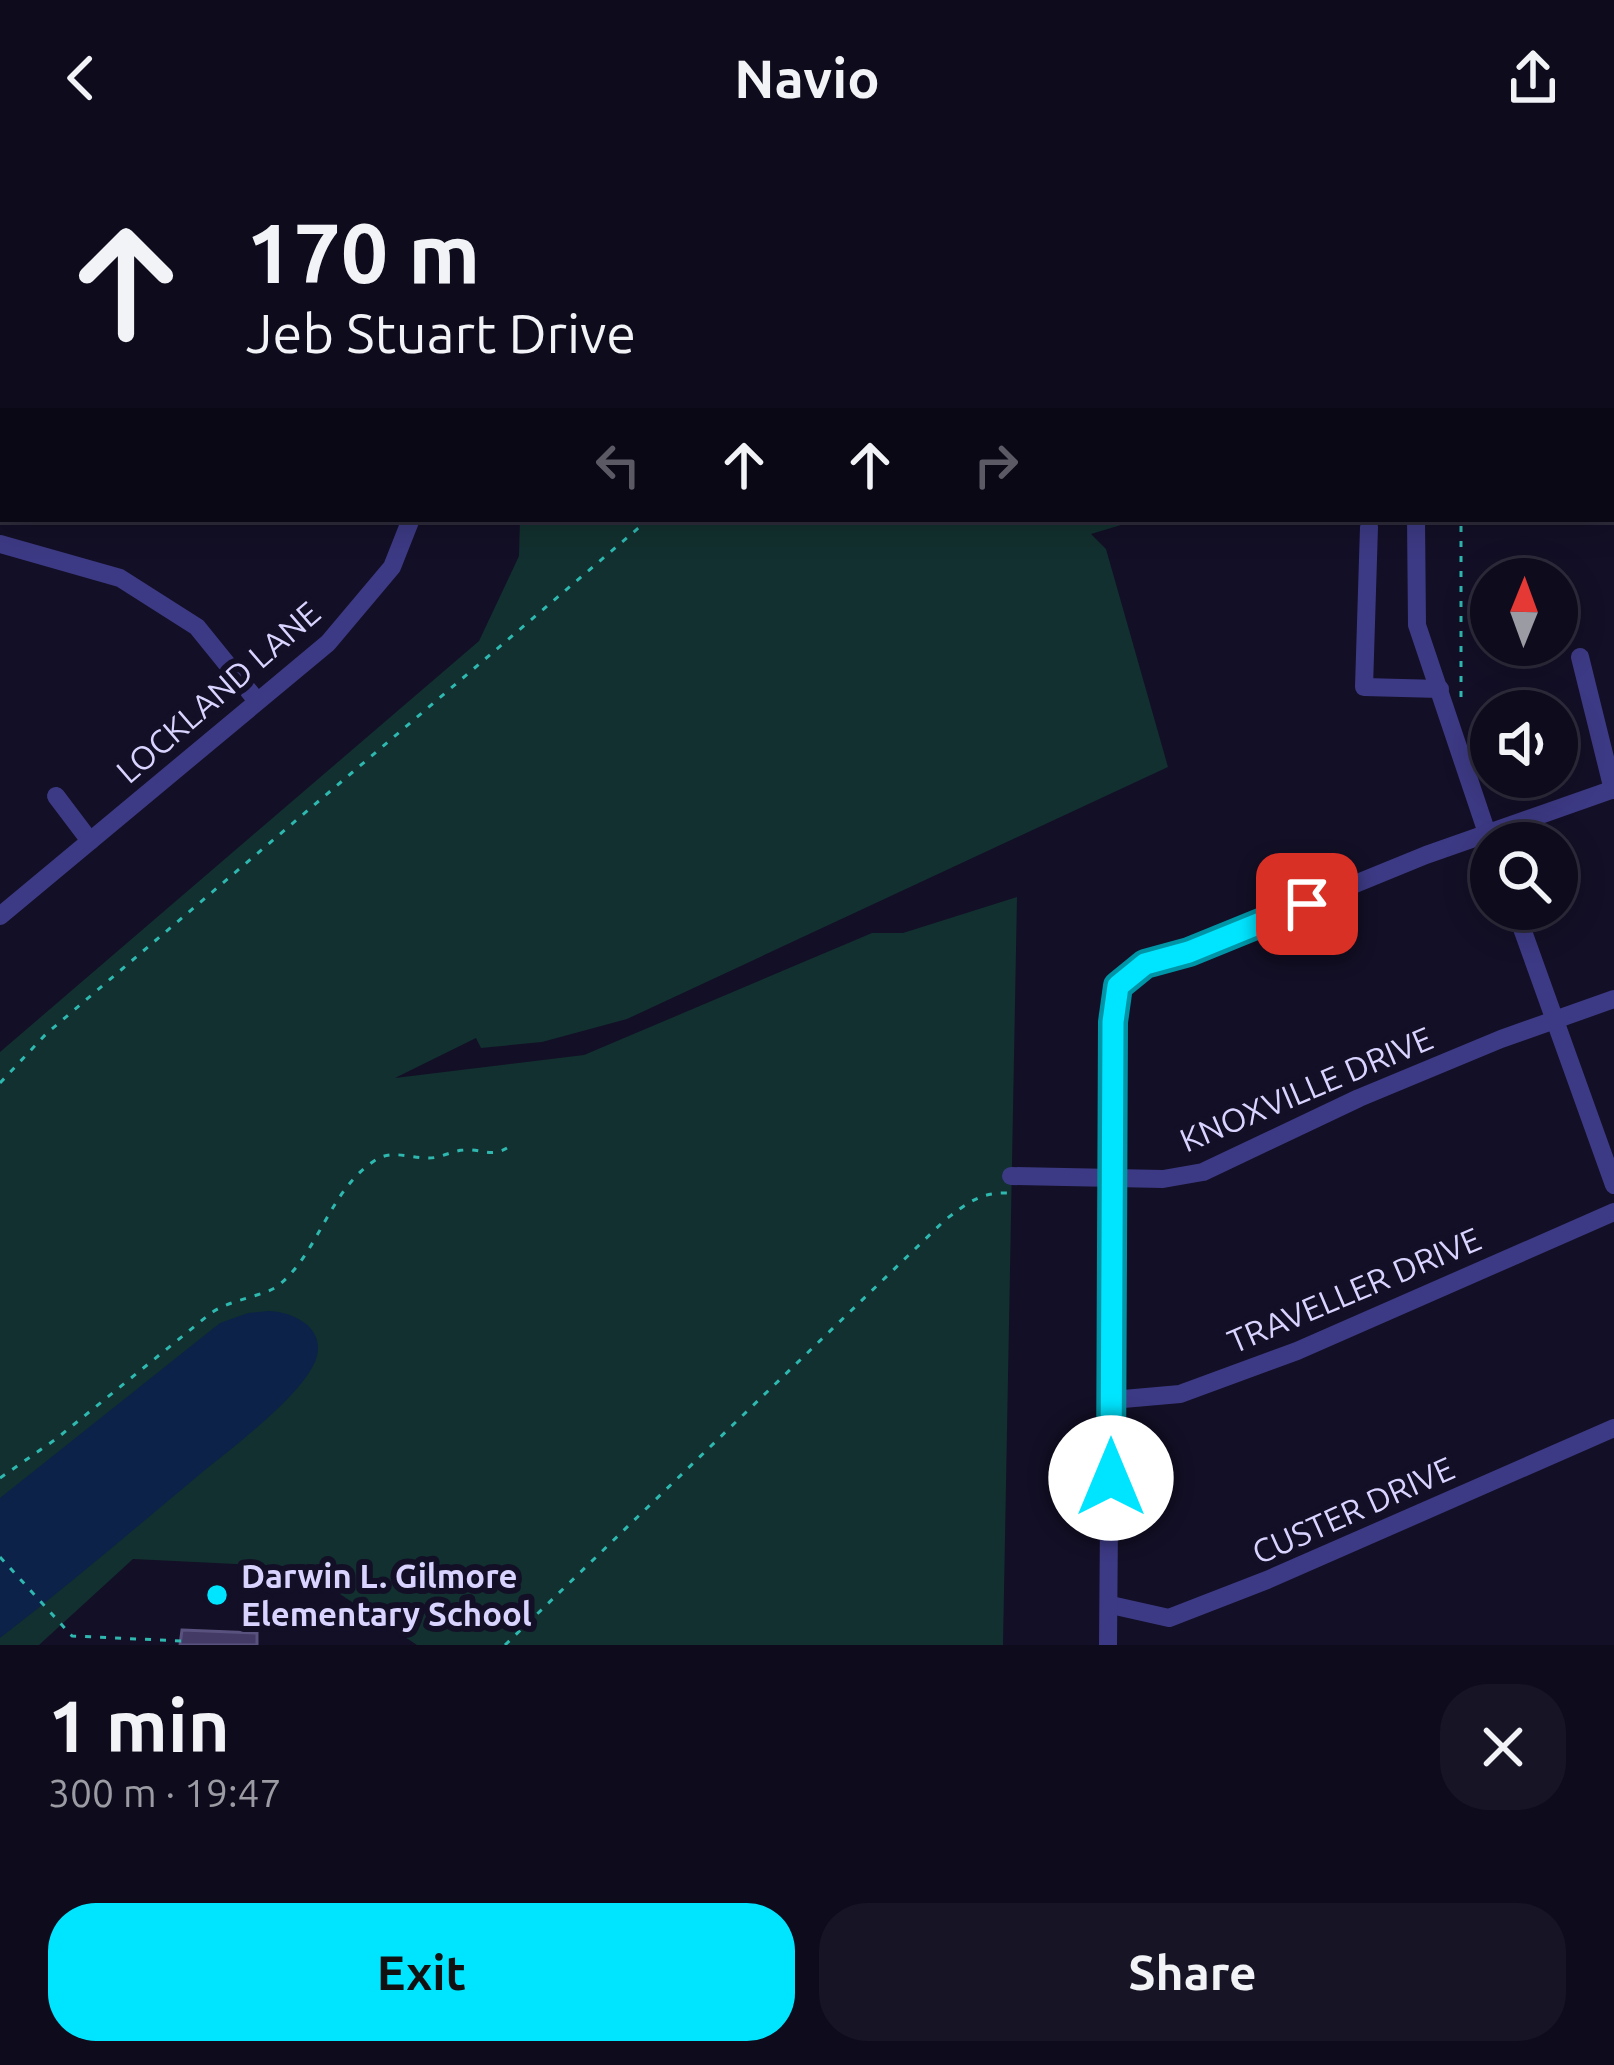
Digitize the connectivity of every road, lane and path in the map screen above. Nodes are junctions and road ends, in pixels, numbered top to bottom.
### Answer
1 (410, 522) edge
2 (645, 522) edge
3 (1416, 522) edge
4 (1461, 522) edge
5 (1369, 527) dead end
6 (0, 544) edge
7 (1580, 657) dead end
8 (1448, 699) junction
9 (257, 701) junction
10 (1613, 789) edge
11 (56, 796) dead end
12 (1484, 822) edge
13 (1529, 822) edge
14 (91, 841) junction
15 (1470, 845) edge
16 (0, 916) edge
17 (1523, 930) edge
18 (1614, 999) edge
19 (1555, 1020) junction
20 (0, 1083) edge
21 (506, 1148) dead end
22 (1112, 1178) junction
23 (1011, 1185) joint
24 (1614, 1185) edge
25 (1614, 1212) edge
26 (1112, 1400) junction
27 (1614, 1428) edge
28 (0, 1478) edge
29 (0, 1557) edge
30 (1111, 1605) junction
31 (199, 1642) edge
32 (505, 1645) edge
33 (1108, 1645) edge

1 - 9 street, LOCKLAND LANE
2 - 20 path
3 - 8 street
4 - 8 path
5 - 8 street
6 - 9 street
7 - 10 street
8 - 12 street
9 - 14 street, LOCKLAND LANE
10 - 13 street
11 - 14 street
14 - 16 street, LOCKLAND LANE
15 - 22 street
17 - 19 street
18 - 19 street, KNOXVILLE DRIVE
19 - 22 street, KNOXVILLE DRIVE
19 - 24 street
21 - 28 path
22 - 23 street, KNOXVILLE DRIVE
22 - 26 street
23 - 32 path
25 - 26 street, TRAVELLER DRIVE
26 - 30 street
27 - 30 street, CUSTER DRIVE
29 - 31 path
30 - 33 street

